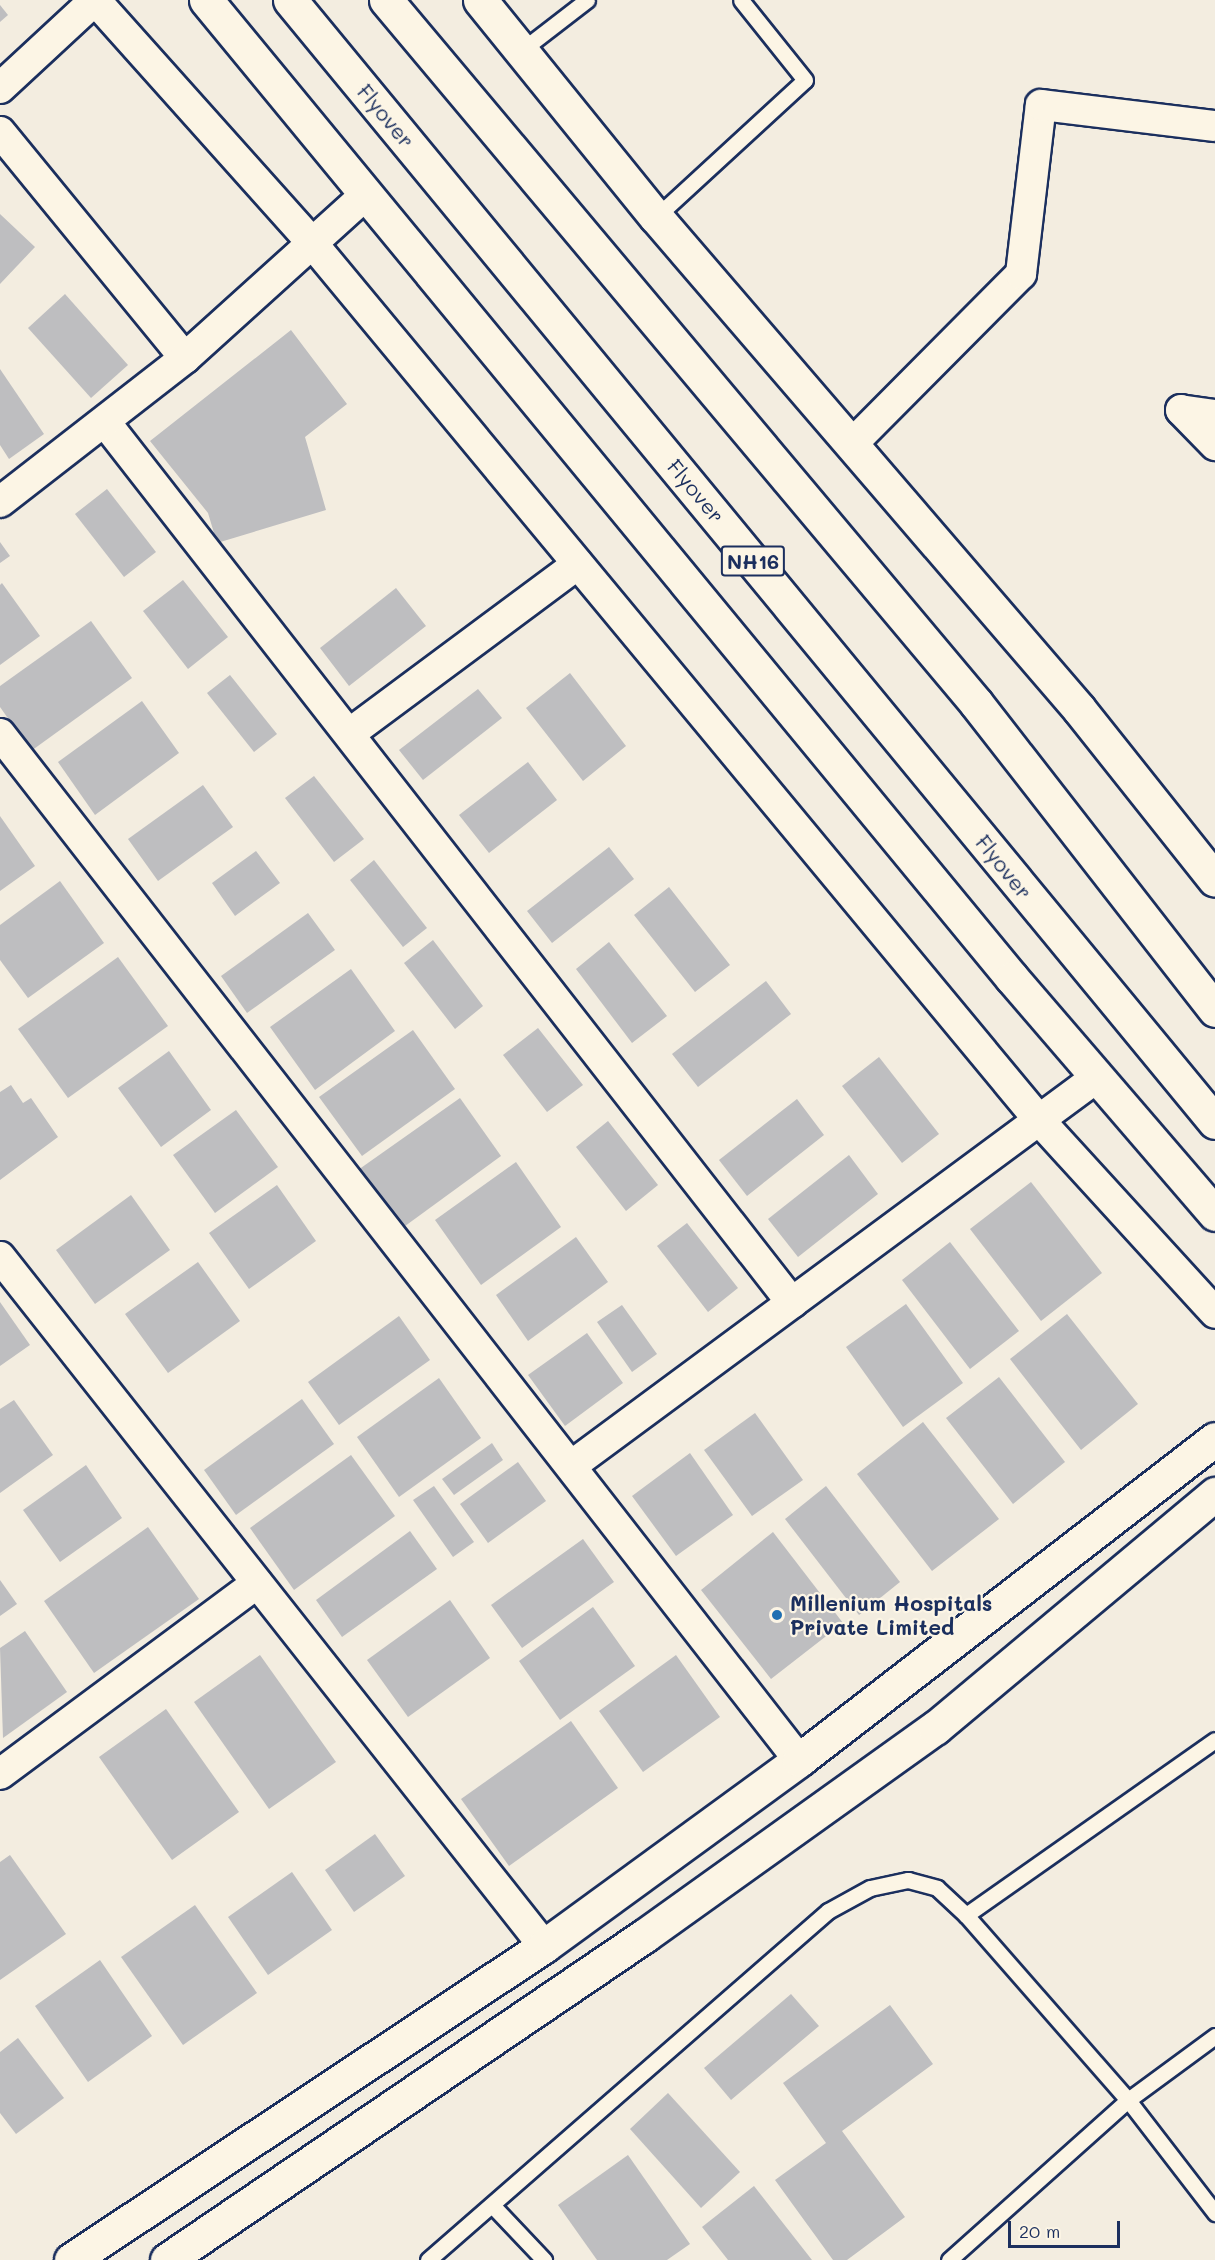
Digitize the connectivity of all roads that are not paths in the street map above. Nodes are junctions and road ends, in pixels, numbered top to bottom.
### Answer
1 (95, 0) edge
2 (206, 0) edge
3 (290, 0) edge
4 (386, 0) edge
5 (480, 0) edge
6 (586, 0) edge
7 (741, 0) edge
8 (522, 50) junction
9 (0, 88) edge
10 (1215, 126) edge
11 (0, 132) edge
12 (364, 196) junction
13 (656, 217) junction
14 (312, 243) junction
15 (185, 358) junction
16 (1215, 415) edge
17 (105, 422) junction
18 (852, 444) junction
19 (1215, 445) edge
20 (0, 502) edge
21 (578, 564) junction
22 (0, 734) edge
23 (349, 734) junction
24 (1215, 880) edge
25 (1215, 1010) edge
26 (1097, 1077) junction
27 (1039, 1119) junction
28 (1215, 1122) edge
29 (1154, 1144) junction
30 (1215, 1178) edge
31 (1215, 1214) edge
32 (0, 1257) edge
33 (792, 1303) junction
34 (1215, 1313) edge
35 (1215, 1438) edge
36 (571, 1466) junction
37 (1215, 1494) edge
38 (257, 1583) junction
39 (1215, 1740) edge
40 (799, 1760) junction
41 (0, 1774) edge
42 (966, 1915) junction
43 (544, 1946) junction
44 (1215, 2036) edge
45 (345, 2079) junction
46 (1128, 2100) junction
47 (372, 2123) junction
48 (492, 2205) junction
49 (1215, 2213) edge
50 (71, 2260) edge
51 (167, 2260) edge
52 (428, 2260) edge
53 (544, 2260) edge
54 (949, 2260) edge

1 - 9 street
1 - 14 street
2 - 12 main road
3 - 28 main road, Flyover / NH16
4 - 25 main road
5 - 8 main road
6 - 8 lane
7 - 13 lane
8 - 13 main road
10 - 18 street
11 - 15 street
12 - 14 street
12 - 26 main road
13 - 18 main road
14 - 15 street
14 - 21 street
15 - 17 street
16 - 19 street
17 - 20 street
17 - 23 street
18 - 24 main road
21 - 23 street
21 - 27 street
22 - 36 street
23 - 33 street
26 - 27 street
26 - 29 main road
27 - 33 street
27 - 34 street
29 - 30 main road
29 - 31 main road
32 - 38 street
33 - 36 street
35 - 40 main road
36 - 40 street
37 - 47 main road
38 - 41 street
38 - 43 street
39 - 42 lane
40 - 43 main road
42 - 46 lane
42 - 48 lane
43 - 45 main road
44 - 46 lane
45 - 47 main road
45 - 50 main road
46 - 49 lane
46 - 54 lane
47 - 51 main road
48 - 52 lane
48 - 53 lane

